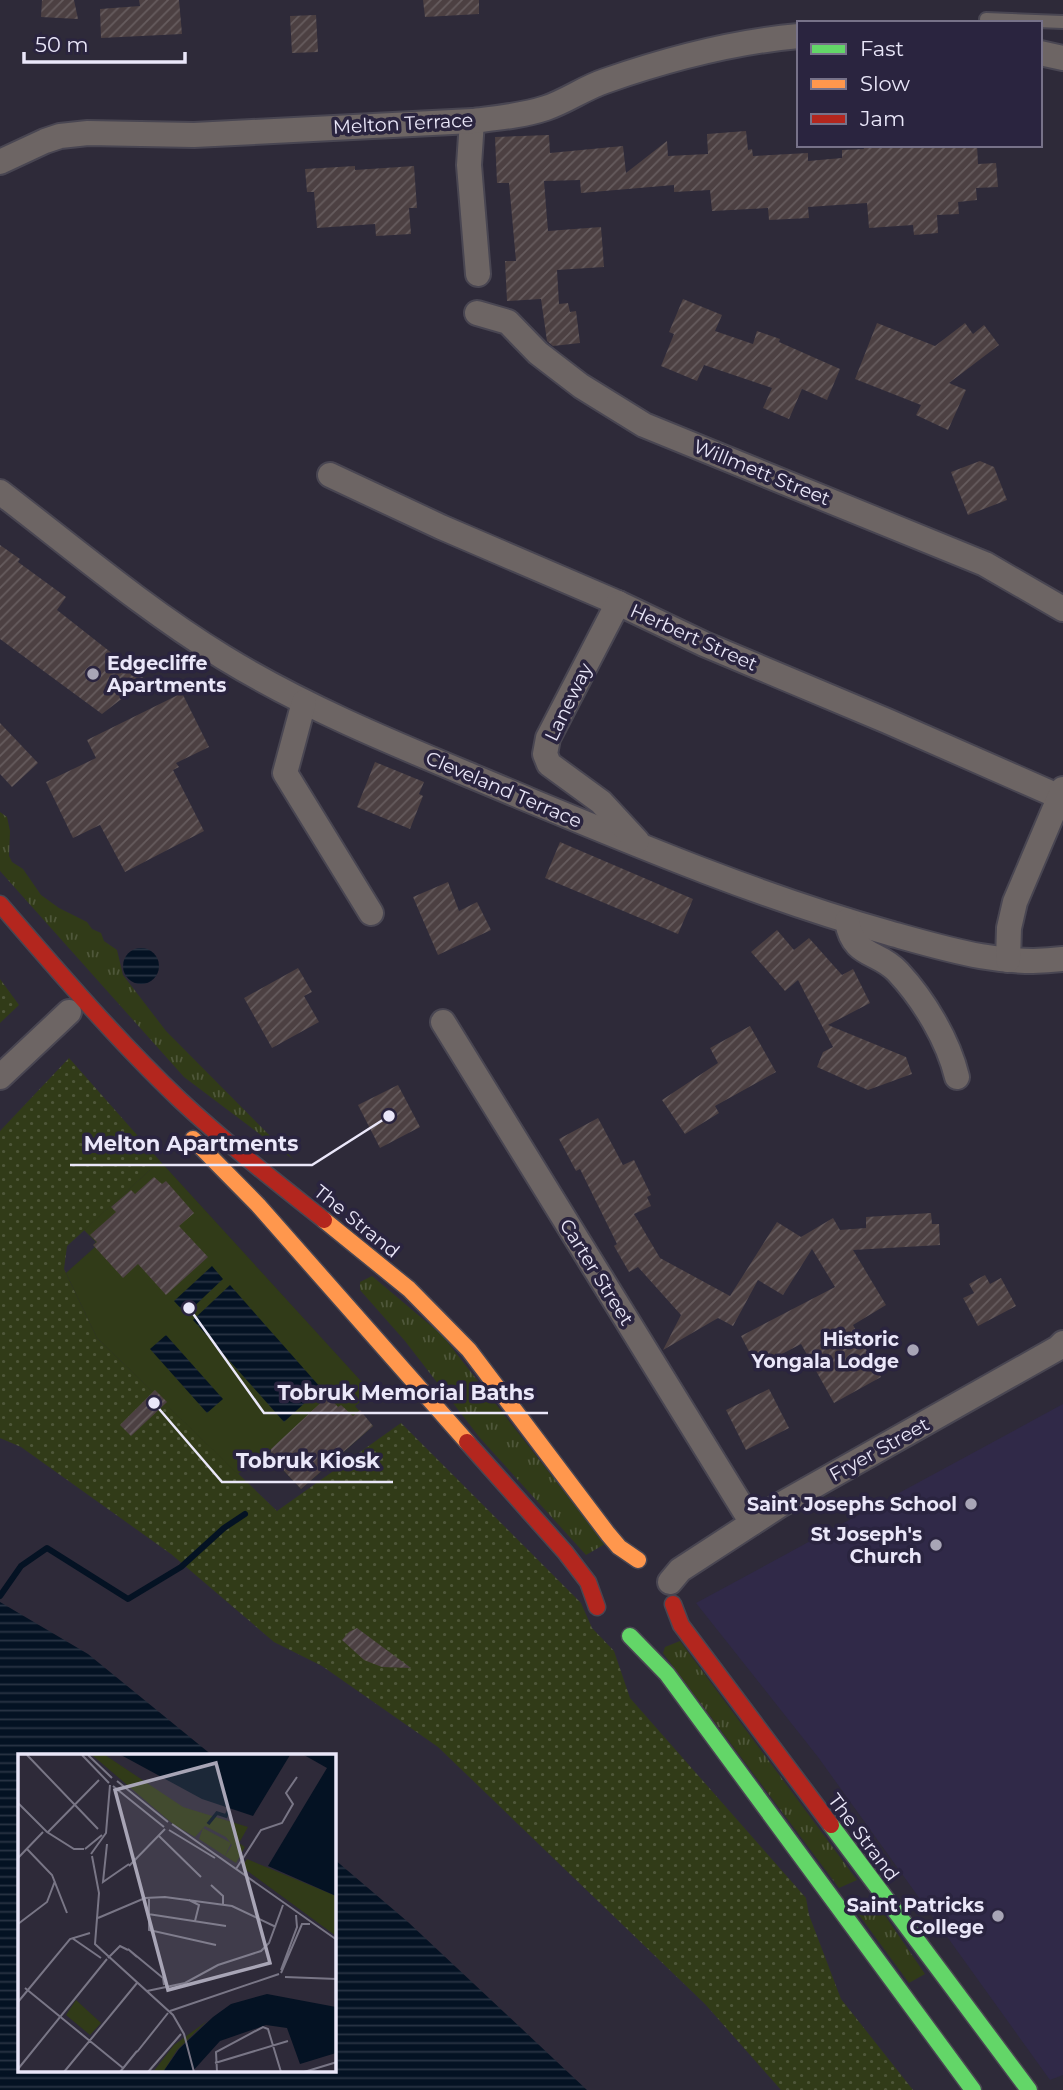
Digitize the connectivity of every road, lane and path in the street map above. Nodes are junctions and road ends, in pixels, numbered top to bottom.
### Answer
1 (986, 19) dead end
2 (1037, 21) edge
3 (1042, 21) edge
4 (1063, 22) edge
5 (797, 36) edge
6 (1042, 53) edge
7 (1063, 58) edge
8 (471, 121) junction
9 (0, 162) edge
10 (478, 274) dead end
11 (477, 313) dead end
12 (330, 475) dead end
13 (0, 492) edge
14 (618, 603) junction
15 (1063, 609) edge
16 (304, 702) junction
17 (1061, 793) edge
18 (643, 848) junction
19 (0, 904) edge
20 (371, 913) dead end
21 (847, 921) junction
22 (1063, 959) edge
23 (1007, 960) junction
24 (72, 1008) junction
25 (443, 1022) dead end
26 (0, 1077) edge
27 (957, 1077) dead end
28 (181, 1129) dead end
29 (386, 1271) junction
30 (355, 1317) junction
31 (1061, 1346) edge
32 (752, 1523) junction
33 (659, 1576) junction
34 (603, 1618) junction
35 (631, 1636) junction
36 (1028, 2088) edge
37 (973, 2090) edge

1 - 2 lane
3 - 4 lane
5 - 8 street, Melton Terrace
6 - 7 street
8 - 9 street, Melton Terrace
8 - 10 street
11 - 15 street, Willmett Street
12 - 14 street, Herbert Street
13 - 16 street, Cleveland Terrace
14 - 17 street, Herbert Street
14 - 18 street, Laneway
16 - 18 street, Cleveland Terrace
16 - 20 street
17 - 23 street
18 - 21 street, Cleveland Terrace
19 - 24 street, The Strand
21 - 23 street, Cleveland Terrace
21 - 27 street
22 - 23 street, Cleveland Terrace
24 - 26 street
24 - 29 street, The Strand
25 - 32 street, Carter Street
28 - 30 street
29 - 30 street
29 - 33 street, The Strand
30 - 34 street
31 - 32 street, Fryer Street
32 - 33 street, Fryer Street
33 - 34 street
33 - 35 street
33 - 36 street, The Strand
34 - 35 street
35 - 37 street

